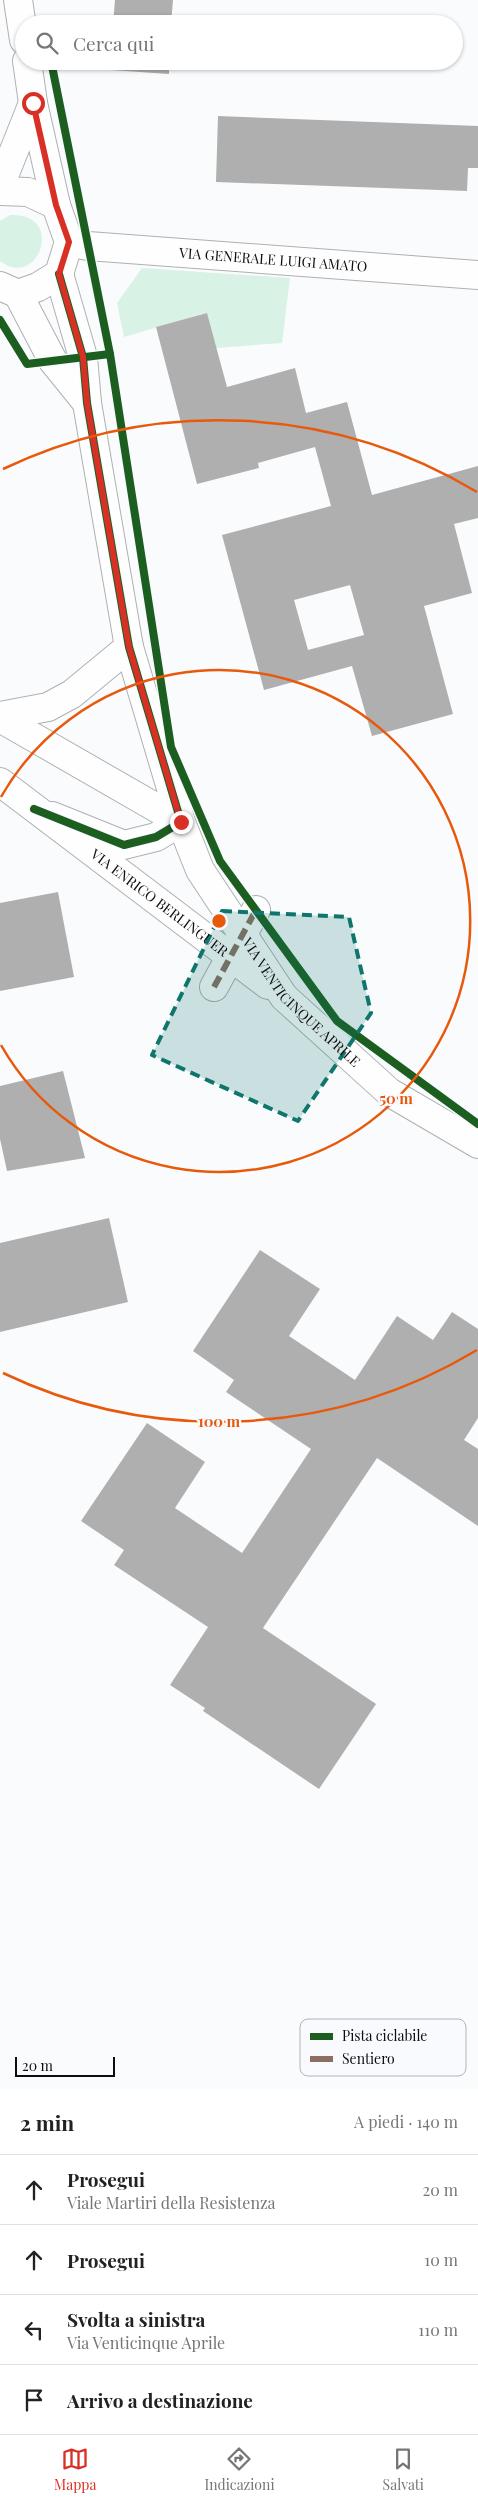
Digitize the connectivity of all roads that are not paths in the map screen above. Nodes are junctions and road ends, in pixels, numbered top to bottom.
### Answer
1 (18, 0) edge
2 (20, 15) edge
3 (28, 70) edge
4 (33, 103) junction
5 (0, 186) edge
6 (0, 191) edge
7 (56, 205) junction
8 (69, 242) junction
9 (59, 274) junction
10 (478, 275) edge
11 (9, 290) edge
12 (87, 403) junction
13 (129, 647) junction
14 (0, 717) edge
15 (0, 782) edge
16 (34, 809) junction
17 (181, 822) junction
18 (256, 910) dead end
19 (237, 946) junction
20 (214, 987) dead end
21 (284, 997) joint
22 (478, 1144) edge

1 - 2 street
3 - 4 street
4 - 5 street
4 - 7 street
6 - 7 street
7 - 8 street
8 - 9 street
8 - 10 street, VIA GENERALE LUIGI AMATO
9 - 11 street
9 - 12 street, VIA VENTICINQUE APRILE
11 - 12 street, VIA VENTICINQUE APRILE
12 - 13 street, VIA VENTICINQUE APRILE
13 - 14 street
13 - 17 street, VIA VENTICINQUE APRILE
14 - 17 street
15 - 16 street, VIA ENRICO BERLINGUER
16 - 17 street, VIA ENRICO BERLINGUER
16 - 19 street, VIA ENRICO BERLINGUER
17 - 19 street, VIA VENTICINQUE APRILE
18 - 19 street
19 - 20 street
19 - 21 street, VIA ENRICO BERLINGUER
21 - 22 street, VIA VENTICINQUE APRILE

